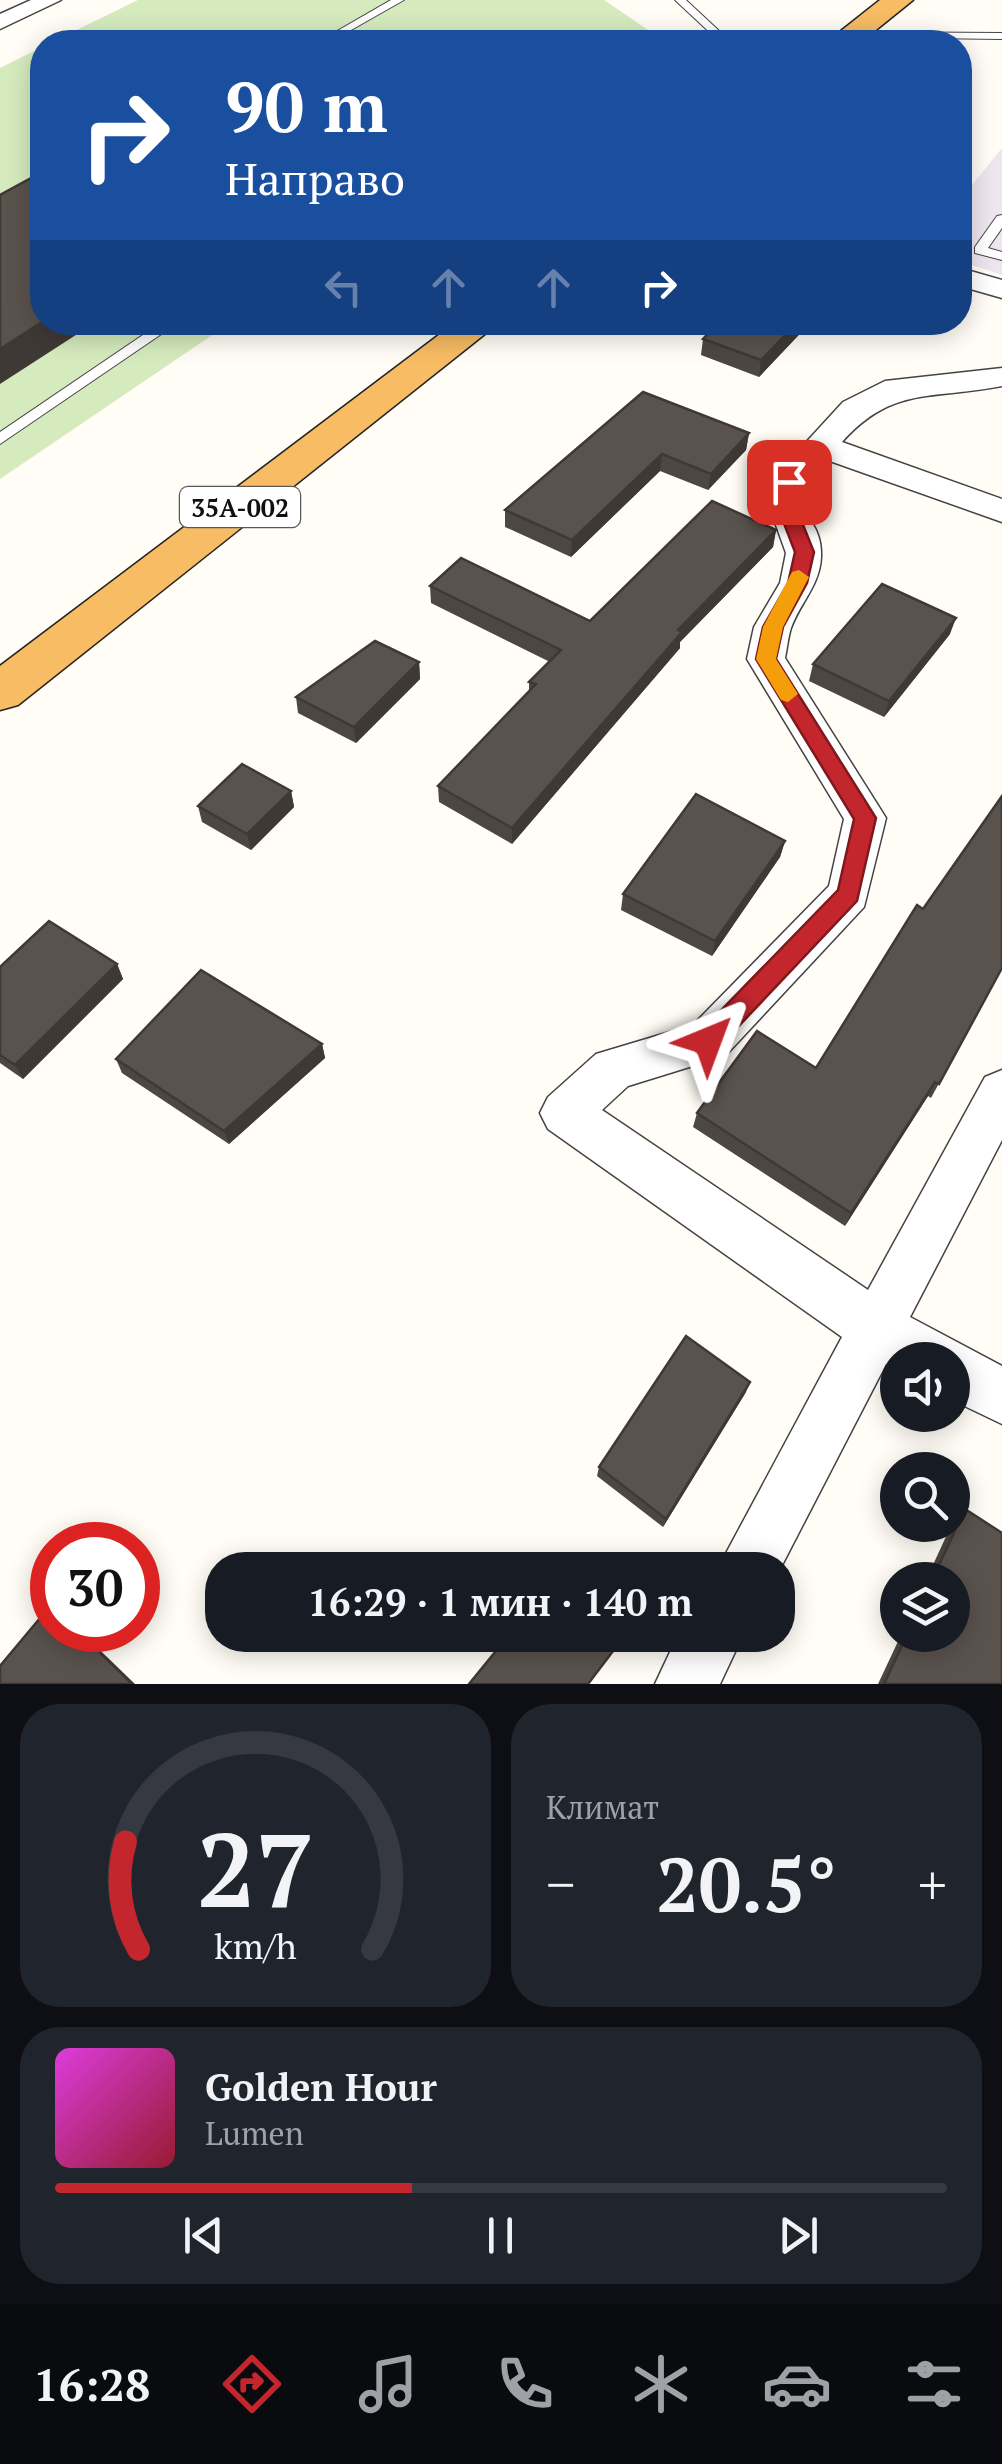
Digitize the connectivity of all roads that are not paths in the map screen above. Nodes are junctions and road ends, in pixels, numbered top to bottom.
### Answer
1 (50, 0) edge
2 (400, 0) edge
3 (680, 0) edge
4 (899, 0) edge
5 (0, 22) edge
6 (345, 30) edge
7 (713, 30) edge
8 (868, 30) edge
9 (1002, 36) edge
10 (972, 37) edge
11 (1002, 219) edge
12 (1002, 256) edge
13 (972, 280) edge
14 (1002, 289) edge
15 (153, 335) edge
16 (464, 335) edge
17 (1002, 377) edge
18 (0, 439) edge
19 (824, 447) junction
20 (1002, 511) edge
21 (0, 692) edge
22 (1002, 1092) edge
23 (876, 1329) junction
24 (901, 1342) edge
25 (970, 1379) edge
26 (1002, 1396) edge
27 (757, 1552) edge
28 (703, 1652) edge
29 (686, 1684) edge

1 - 5 street
2 - 6 lane
3 - 7 lane
4 - 8 highway
9 - 10 lane
11 - 12 lane
13 - 14 street
15 - 18 lane
16 - 21 highway, 35А-002
17 - 19 street
19 - 20 street
19 - 23 street
22 - 23 street
23 - 24 street
23 - 27 street
25 - 26 street
28 - 29 street

